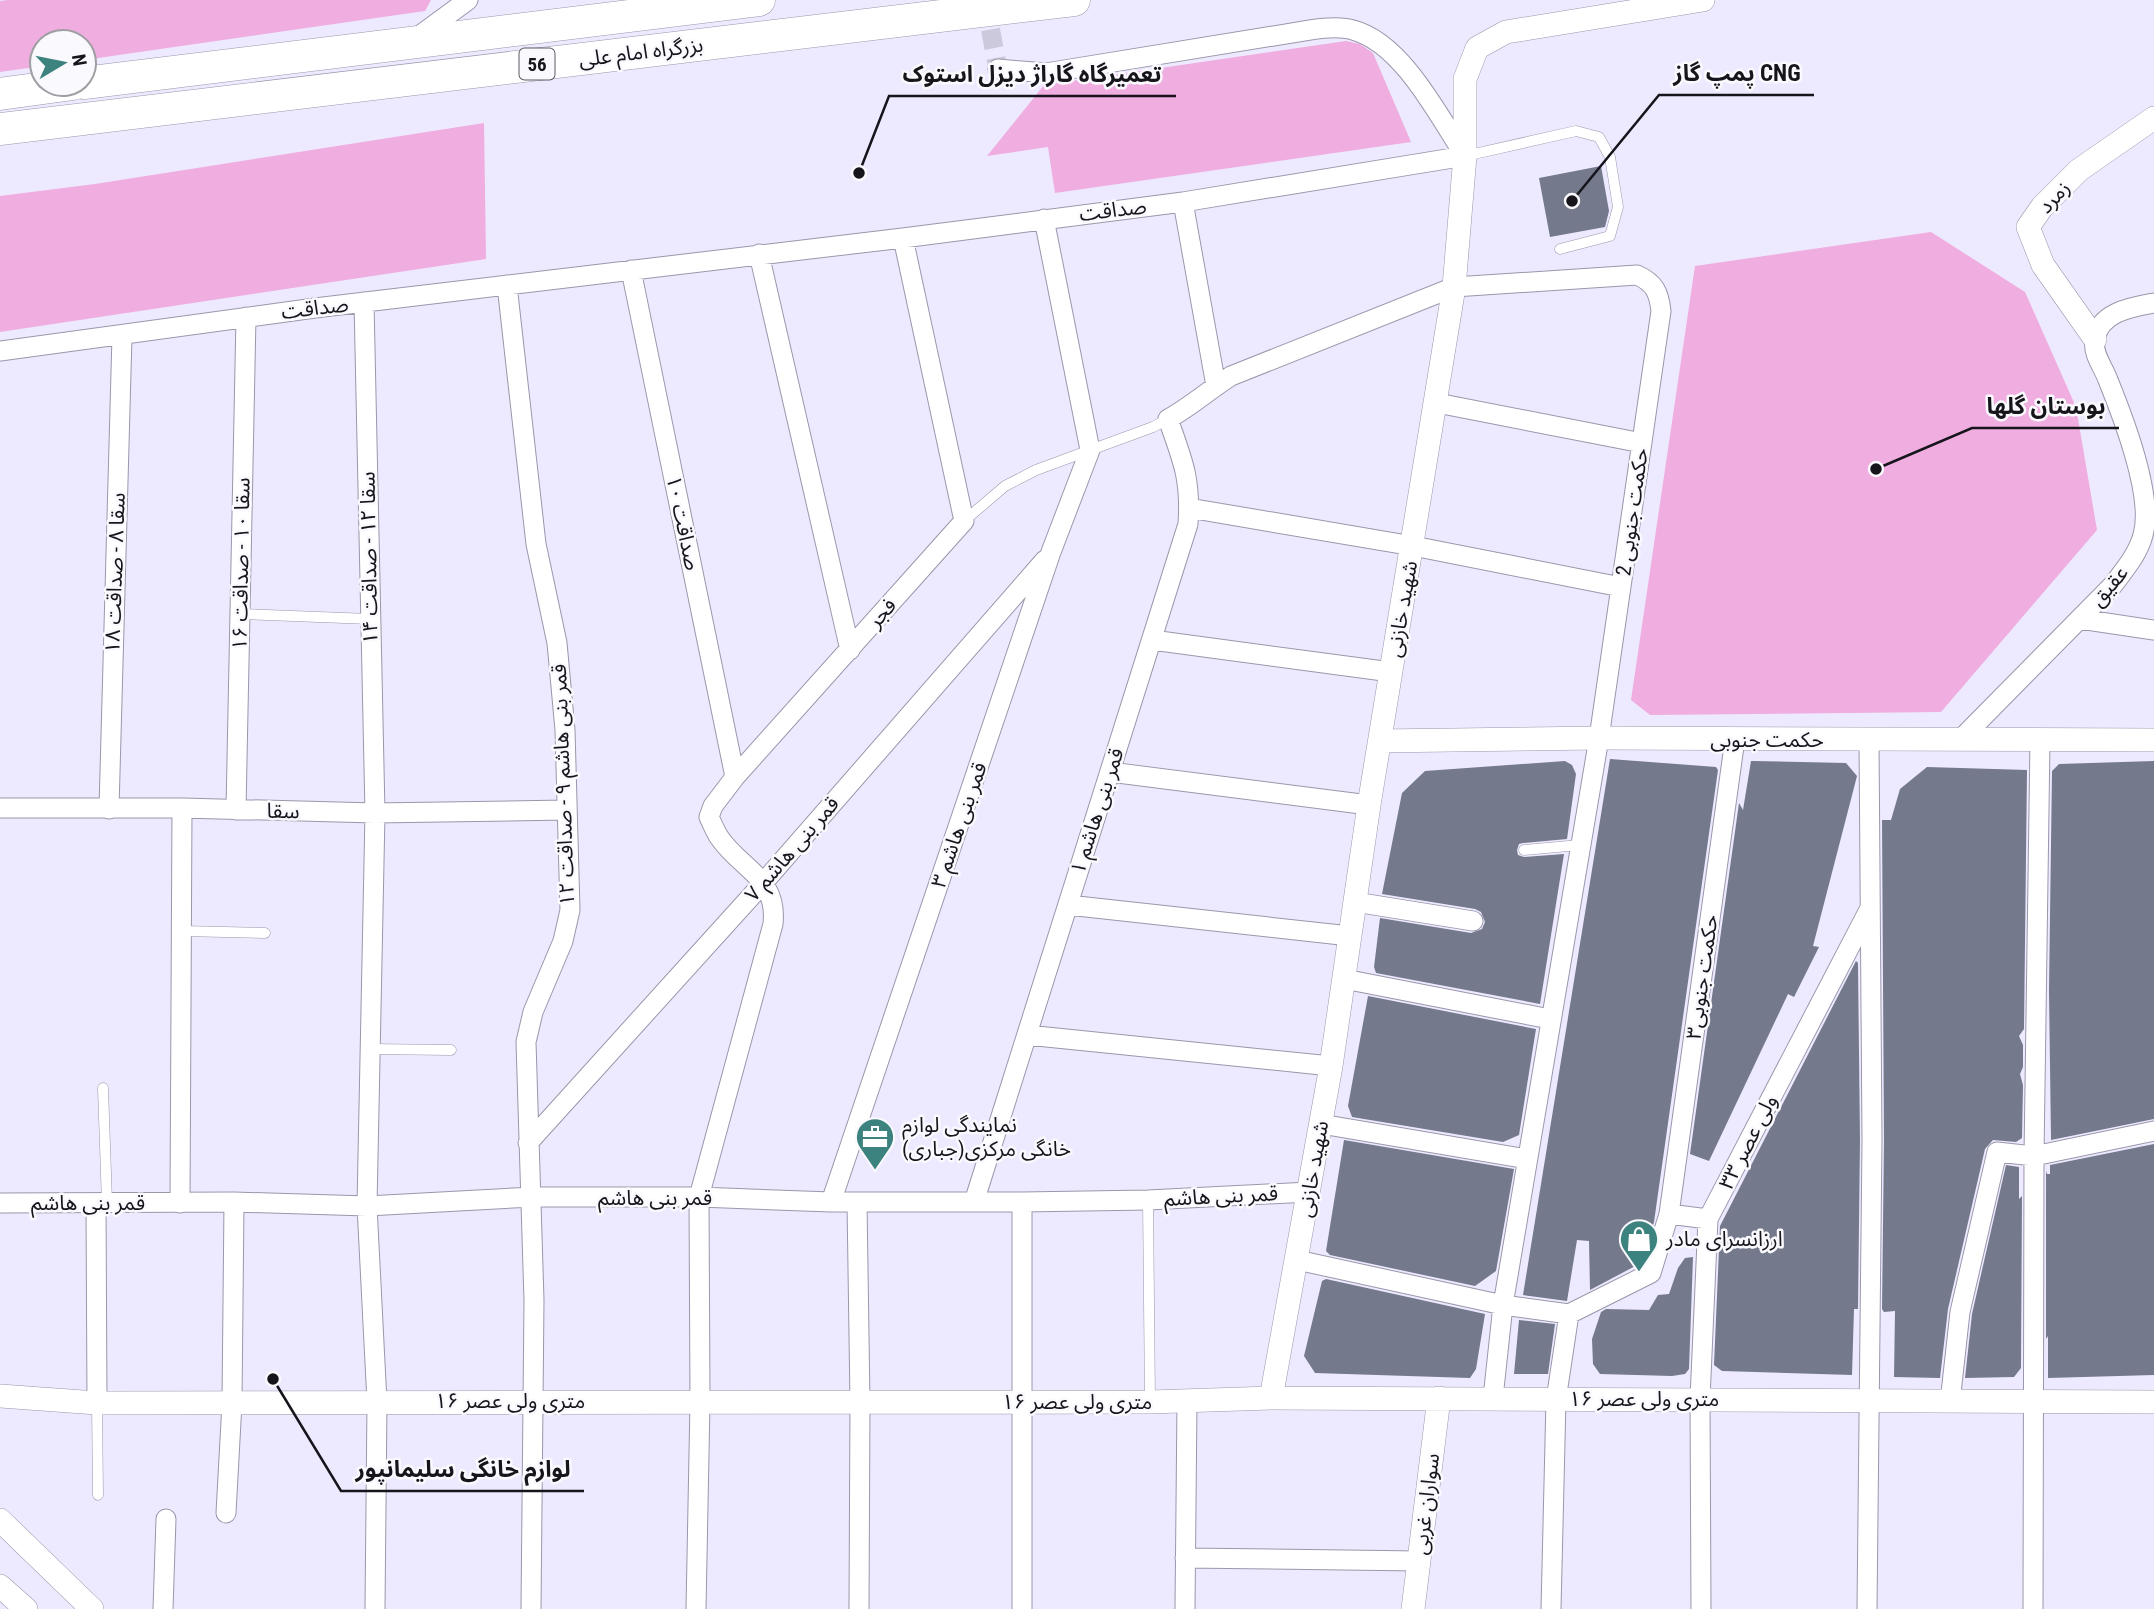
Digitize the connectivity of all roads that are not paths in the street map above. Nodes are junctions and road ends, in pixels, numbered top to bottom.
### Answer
1 (468, 0) edge
2 (759, 0) edge
3 (1074, 0) edge
4 (1703, 0) edge
5 (410, 43) junction
6 (998, 69) dead end
7 (98, 81) edge
8 (28, 90) edge
9 (0, 94) edge
10 (2154, 118) edge
11 (0, 129) edge
12 (1465, 156) junction
13 (1183, 202) junction
14 (1044, 219) junction
15 (904, 238) junction
16 (1560, 249) dead end
17 (759, 254) junction
18 (631, 270) junction
19 (507, 285) junction
20 (1454, 287) junction
21 (365, 302) junction
22 (2154, 303) edge
23 (246, 317) junction
24 (122, 336) junction
25 (2095, 339) junction
26 (0, 351) edge
27 (1216, 386) junction
28 (1437, 403) junction
29 (1168, 419) junction
30 (1642, 443) junction
31 (1090, 450) junction
32 (1189, 508) junction
33 (964, 521) junction
34 (1413, 546) junction
35 (1051, 552) junction
36 (1621, 587) junction
37 (240, 614) junction
38 (370, 619) junction
39 (2080, 619) junction
40 (2154, 630) edge
41 (1152, 639) junction
42 (850, 650) junction
43 (1391, 673) junction
44 (1599, 738) junction
45 (1735, 739) junction
46 (1869, 740) junction
47 (1960, 740) junction
48 (2040, 740) junction
49 (2154, 740) edge
50 (1380, 741) junction
51 (1110, 772) junction
52 (735, 777) junction
53 (1369, 805) junction
54 (0, 808) edge
55 (182, 808) junction
56 (109, 809) junction
57 (236, 810) junction
58 (566, 810) junction
59 (375, 813) junction
60 (1580, 845) junction
61 (1524, 850) dead end
62 (764, 882) junction
63 (1355, 902) junction
64 (1068, 905) junction
65 (1871, 905) junction
66 (1473, 921) dead end
67 (182, 932) junction
68 (265, 933) dead end
69 (1350, 936) junction
70 (1344, 979) junction
71 (1550, 1018) junction
72 (1027, 1035) junction
73 (370, 1049) junction
74 (451, 1050) dead end
75 (1331, 1066) junction
76 (103, 1088) dead end
77 (1321, 1124) junction
78 (2154, 1131) edge
79 (528, 1143) junction
80 (2034, 1156) junction
81 (1527, 1159) junction
82 (1309, 1192) junction
83 (532, 1197) junction
84 (699, 1198) junction
85 (1149, 1200) junction
86 (234, 1202) junction
87 (831, 1202) junction
88 (857, 1202) junction
89 (974, 1202) junction
90 (1022, 1202) junction
91 (0, 1203) edge
92 (101, 1203) junction
93 (180, 1203) junction
94 (367, 1206) junction
95 (1669, 1214) junction
96 (1708, 1219) junction
97 (1297, 1260) junction
98 (1503, 1305) junction
99 (1569, 1314) junction
100 (0, 1396) edge
101 (1271, 1398) junction
102 (1439, 1398) junction
103 (1493, 1398) junction
104 (1700, 1399) junction
105 (1868, 1399) junction
106 (1556, 1400) junction
107 (533, 1401) junction
108 (2034, 1401) junction
109 (377, 1402) junction
110 (700, 1402) junction
111 (860, 1402) junction
112 (1023, 1402) junction
113 (1150, 1402) junction
114 (1186, 1402) junction
115 (1950, 1402) junction
116 (2154, 1402) edge
117 (97, 1403) junction
118 (232, 1403) junction
119 (98, 1495) dead end
120 (226, 1513) dead end
121 (166, 1519) dead end
122 (0, 1520) edge
123 (1185, 1558) junction
124 (1419, 1561) junction
125 (0, 1586) edge
126 (70, 1598) edge
127 (26, 1609) edge
128 (92, 1609) edge
129 (163, 1609) edge
130 (375, 1609) edge
131 (531, 1609) edge
132 (696, 1609) edge
133 (859, 1609) edge
134 (1022, 1609) edge
135 (1185, 1609) edge
136 (1413, 1609) edge
137 (1551, 1609) edge
138 (1701, 1609) edge
139 (1867, 1609) edge
140 (2033, 1609) edge

1 - 5 street
2 - 5 highway, بزرگراه امام علی / 56
3 - 11 highway, بزرگراه امام علی / 56
4 - 12 street, شهید خازنی
5 - 7 highway, بزرگراه امام علی / 56
6 - 12 street
8 - 9 highway
10 - 25 street, زمرد
12 - 13 street, صداقت
12 - 16 lane
12 - 20 street, شهید خازنی
13 - 14 street, صداقت
13 - 27 street
14 - 15 street, صداقت
14 - 31 street
15 - 17 street, صداقت
15 - 33 street
17 - 18 street, صداقت
17 - 42 street
18 - 19 street, صداقت
18 - 52 street, صداقت ۱۰
19 - 21 street, صداقت
19 - 58 street, قمر بنی هاشم ۹ - صداقت ۱۲
20 - 27 street
20 - 28 street, شهید خازنی
20 - 30 street, حکمت جنوبی 2
21 - 23 street, صداقت
21 - 38 street, سقا ۱۲ - صداقت ۱۴
22 - 25 street
23 - 24 street, صداقت
23 - 37 street, سقا ۱۰ - صداقت ۱۶
24 - 26 street, صداقت
24 - 56 street, سقا ۸ - صداقت ۱۸
25 - 39 street, عقیق
27 - 29 street
28 - 30 street
28 - 34 street, شهید خازنی
29 - 31 lane, فجر
29 - 32 street, قمر بنی هاشم ۱
30 - 36 street, حکمت جنوبی 2
31 - 33 lane, فجر
31 - 35 street, قمر بنی هاشم ۳
32 - 34 street
32 - 41 street, قمر بنی هاشم ۱
33 - 42 street, فجر
34 - 36 street
34 - 43 street, شهید خازنی
35 - 62 street, قمر بنی هاشم ۷
35 - 87 street, قمر بنی هاشم ۳
36 - 44 street, حکمت جنوبی 2
37 - 38 lane
37 - 57 street, سقا ۱۰ - صداقت ۱۶
38 - 59 street, سقا ۱۲ - صداقت ۱۴
39 - 40 street
39 - 47 street, عقیق
41 - 43 street
41 - 51 street, قمر بنی هاشم ۱
42 - 52 street, فجر
43 - 50 street, شهید خازنی
44 - 45 street, حکمت جنوبی
44 - 50 street, حکمت جنوبی
44 - 60 street, حکمت جنوبی 2
45 - 46 street, حکمت جنوبی
45 - 95 street, حکمت جنوبی۳
46 - 47 street, حکمت جنوبی
46 - 65 street
47 - 48 street, حکمت جنوبی
48 - 49 street, حکمت جنوبی
48 - 80 street
50 - 53 street, شهید خازنی
51 - 53 street
51 - 64 street, قمر بنی هاشم ۱
52 - 62 street, فجر
53 - 63 street, شهید خازنی
54 - 56 street, سقا
55 - 56 street, سقا
55 - 57 street, سقا
55 - 67 street
57 - 59 street, سقا
58 - 59 street, سقا
58 - 79 street, قمر بنی هاشم ۹ - صداقت ۱۲
59 - 73 street, سقا ۱۲ - صداقت ۱۴
60 - 61 lane
60 - 71 street, حکمت جنوبی 2
62 - 79 street, قمر بنی هاشم ۷
62 - 84 street
63 - 66 street
63 - 69 street, شهید خازنی
64 - 69 street
64 - 72 street, قمر بنی هاشم ۱
65 - 96 street, ولی عصر ۳۳
65 - 105 street
67 - 68 lane
67 - 93 street
69 - 70 street, شهید خازنی
70 - 71 street
70 - 75 street, شهید خازنی
71 - 81 street, حکمت جنوبی 2
72 - 75 street
72 - 89 street, قمر بنی هاشم ۱
73 - 74 lane
73 - 94 street, سقا ۱۲ - صداقت ۱۴
75 - 77 street, شهید خازنی
76 - 92 lane
77 - 81 street
77 - 82 street, شهید خازنی
78 - 80 street
79 - 83 street, قمر بنی هاشم ۹ - صداقت ۱۲
80 - 108 street
80 - 115 street
81 - 98 street, حکمت جنوبی 2
82 - 85 street, قمر بنی هاشم
82 - 97 street, شهید خازنی
83 - 84 street, قمر بنی هاشم
83 - 94 street, قمر بنی هاشم
83 - 107 street, قمر بنی هاشم ۹ - صداقت ۱۲
84 - 87 street, قمر بنی هاشم
84 - 110 street
85 - 90 street, قمر بنی هاشم
85 - 113 lane
86 - 93 street, قمر بنی هاشم
86 - 94 street, قمر بنی هاشم
86 - 118 street
87 - 88 street, قمر بنی هاشم
88 - 89 street, قمر بنی هاشم
88 - 111 street
89 - 90 street, قمر بنی هاشم
90 - 112 street
91 - 92 street, قمر بنی هاشم
92 - 93 street, قمر بنی هاشم
92 - 117 street
94 - 109 street, سقا ۱۲ - صداقت ۱۴
95 - 96 street
95 - 99 street, حکمت جنوبی۳
96 - 104 street, ولی عصر ۳۳
97 - 98 street
97 - 101 street, شهید خازنی
98 - 99 street
98 - 103 street, حکمت جنوبی 2
99 - 106 street
100 - 117 street, ۱۶ متری ولی عصر
101 - 102 street, ۱۶ متری ولی عصر
101 - 114 street, ۱۶ متری ولی عصر
102 - 103 street, ۱۶ متری ولی عصر
102 - 124 street, سواران غربی
103 - 106 street, ۱۶ متری ولی عصر
104 - 105 street, ۱۶ متری ولی عصر
104 - 106 street, ۱۶ متری ولی عصر
104 - 138 street, ولی عصر ۳۳
105 - 115 street, ۱۶ متری ولی عصر
105 - 139 street
106 - 137 street
107 - 109 street, ۱۶ متری ولی عصر
107 - 110 street, ۱۶ متری ولی عصر
107 - 131 street, قمر بنی هاشم ۹ - صداقت ۱۲
108 - 115 street, ۱۶ متری ولی عصر
108 - 116 street, ۱۶ متری ولی عصر
108 - 140 street
109 - 118 street, ۱۶ متری ولی عصر
109 - 130 street, سقا ۱۲ - صداقت ۱۴
110 - 111 street, ۱۶ متری ولی عصر
110 - 132 street
111 - 112 street, ۱۶ متری ولی عصر
111 - 133 street
112 - 113 street, ۱۶ متری ولی عصر
112 - 134 street
113 - 114 street, ۱۶ متری ولی عصر
114 - 123 street
117 - 118 street, ۱۶ متری ولی عصر
117 - 119 lane
118 - 120 street
121 - 129 street
122 - 126 street
123 - 124 street
123 - 135 street
124 - 136 street, سواران غربی
125 - 127 street
126 - 128 street

